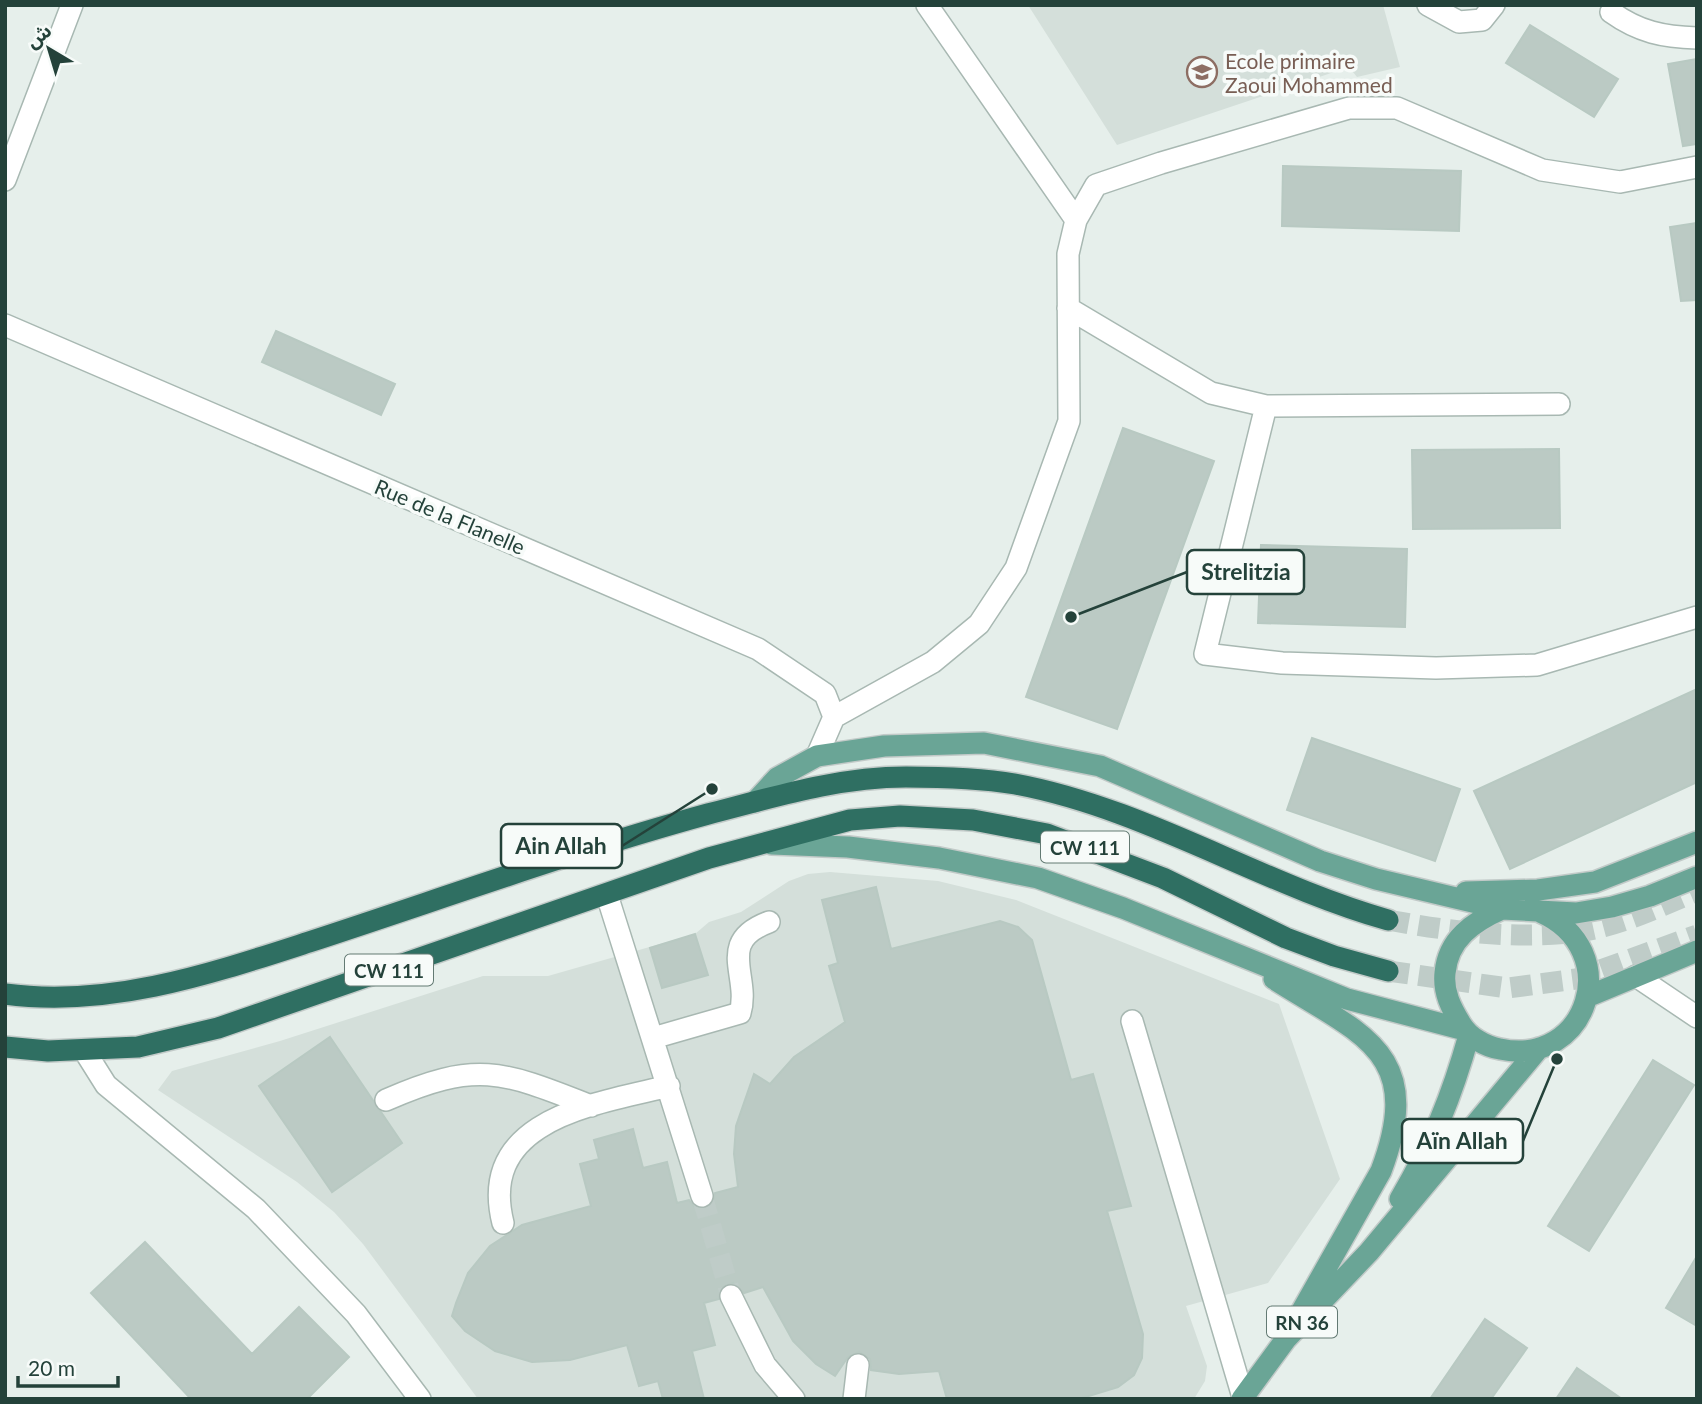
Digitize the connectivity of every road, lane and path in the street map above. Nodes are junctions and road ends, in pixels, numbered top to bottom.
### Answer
1 (72, 5) edge
2 (928, 5) edge
3 (1428, 5) edge
4 (1494, 5) edge
5 (1611, 12) dead end
6 (1697, 38) edge
7 (1697, 167) edge
8 (5, 180) edge
9 (1076, 219) junction
10 (1068, 308) junction
11 (5, 325) edge
12 (1559, 404) dead end
13 (1266, 406) junction
14 (1697, 617) edge
15 (834, 717) junction
16 (817, 756) junction
17 (755, 802) junction
18 (1697, 842) edge
19 (763, 843) junction
20 (1697, 877) edge
21 (1421, 889) junction
22 (607, 895) junction
23 (1502, 909) junction
24 (1534, 910) junction
25 (1388, 920) tunnel mouth
26 (769, 922) dead end
27 (1697, 951) edge
28 (1231, 952) junction
29 (1388, 971) tunnel mouth
30 (1636, 976) junction
31 (5, 994) edge
32 (1589, 996) junction
33 (1697, 1017) edge
34 (1132, 1021) dead end
35 (1467, 1032) junction
36 (653, 1038) junction
37 (5, 1047) edge
38 (1539, 1048) junction
39 (84, 1050) junction
40 (669, 1086) junction
41 (386, 1100) dead end
42 (591, 1106) junction
43 (702, 1196) tunnel mouth
44 (503, 1223) dead end
45 (1369, 1252) junction
46 (731, 1296) tunnel mouth
47 (1286, 1339) junction
48 (858, 1366) dead end
49 (1243, 1398) edge
50 (420, 1399) edge
51 (794, 1399) edge
52 (854, 1399) edge

1 - 8 street
2 - 9 street
3 - 4 street
5 - 6 street
7 - 9 street
9 - 10 street
10 - 13 street
10 - 15 street
11 - 15 street, Rue de la Flanelle
12 - 13 street
13 - 14 street
15 - 16 street
16 - 17 main road
16 - 21 main road
17 - 25 highway
17 - 31 highway, CW 111
18 - 21 main road
19 - 22 highway, CW 111
19 - 28 main road
19 - 29 highway, CW 111
20 - 24 main road
21 - 23 main road
22 - 36 street
22 - 39 highway, CW 111
23 - 24 main road
23 - 35 main road
24 - 32 main road
26 - 36 street
27 - 30 main road
28 - 35 main road
28 - 47 main road
30 - 32 main road
30 - 33 street
32 - 38 main road
34 - 49 street
35 - 38 main road
35 - 45 main road, RN 36
36 - 40 street
37 - 39 highway, CW 111
38 - 45 main road, RN 36
39 - 50 street
40 - 42 street
40 - 43 street
41 - 42 street
42 - 44 street
45 - 47 main road, RN 36
46 - 51 street
47 - 49 main road, RN 36
48 - 52 street

